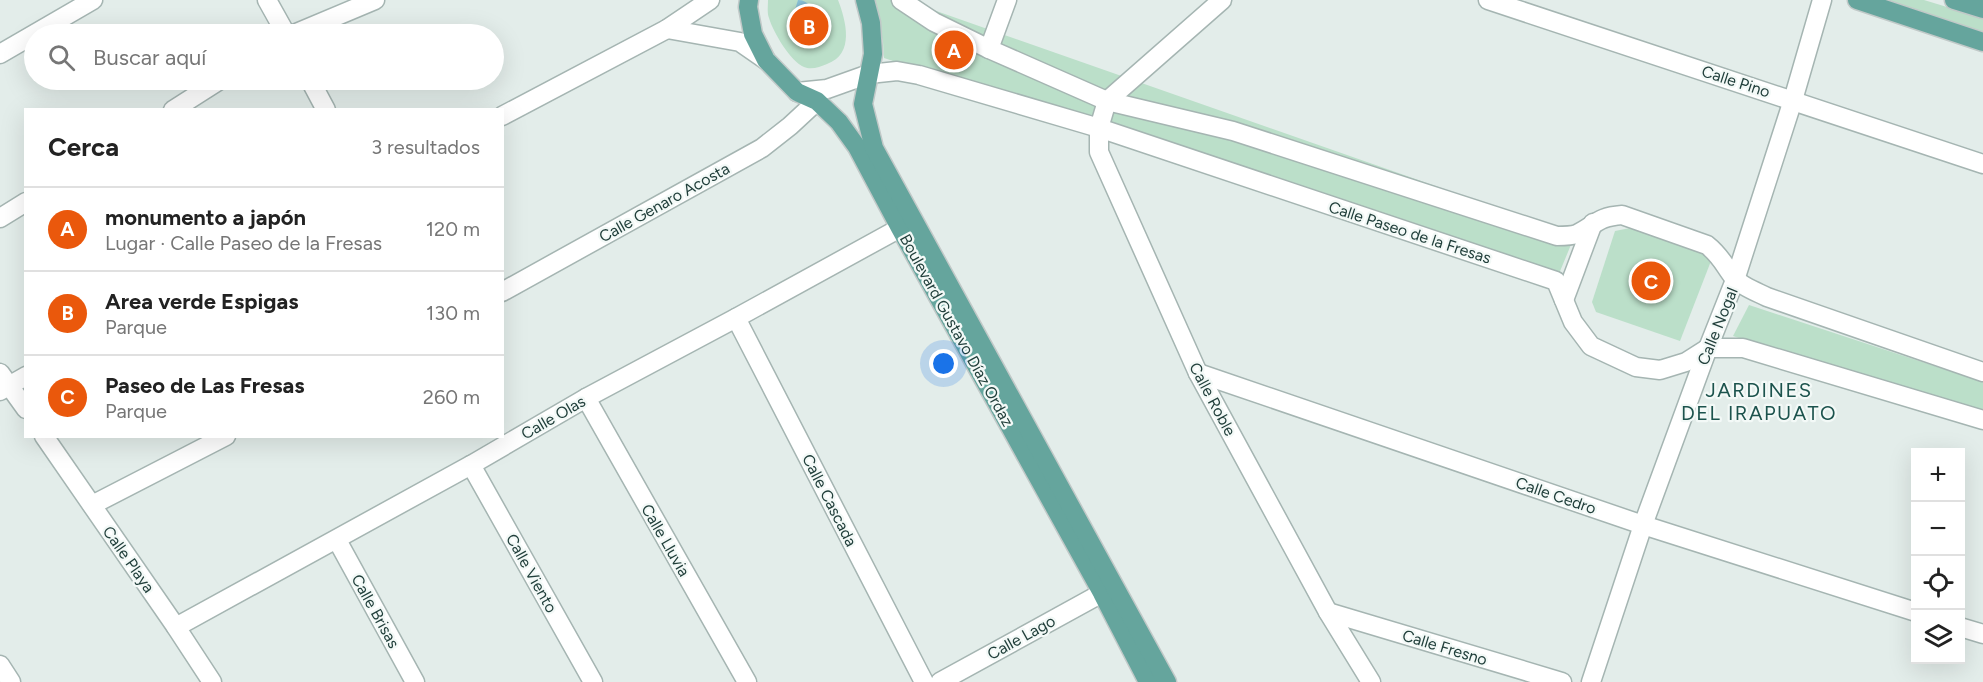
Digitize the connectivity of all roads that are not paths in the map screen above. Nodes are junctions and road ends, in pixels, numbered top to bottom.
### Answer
1 (93, 0) edge
2 (267, 0) edge
3 (375, 0) edge
4 (710, 0) edge
5 (749, 0) edge
6 (865, 0) edge
7 (901, 0) edge
8 (1007, 0) edge
9 (1222, 0) edge
10 (1488, 0) edge
11 (1822, 0) edge
12 (1857, 0) edge
13 (1954, 0) edge
14 (689, 7) edge
15 (1983, 9) edge
16 (52, 24) edge
17 (280, 24) edge
18 (318, 24) edge
19 (667, 29) junction
20 (696, 35) junction
21 (24, 40) edge
22 (1983, 42) edge
23 (989, 49) junction
24 (0, 54) edge
25 (766, 60) junction
26 (868, 74) junction
27 (204, 90) edge
28 (316, 90) edge
29 (797, 92) junction
30 (817, 100) junction
31 (1793, 100) junction
32 (1107, 101) junction
33 (176, 108) edge
34 (326, 108) edge
35 (504, 115) edge
36 (1099, 128) junction
37 (1983, 164) edge
38 (24, 203) edge
39 (0, 218) edge
40 (1593, 223) junction
41 (900, 228) junction
42 (1735, 280) junction
43 (504, 291) edge
44 (1564, 300) junction
45 (736, 318) junction
46 (1707, 348) junction
47 (1983, 372) edge
48 (1198, 373) junction
49 (24, 377) edge
50 (3, 383) edge
51 (586, 398) junction
52 (24, 407) edge
53 (1983, 420) edge
54 (45, 438) edge
55 (222, 438) edge
56 (471, 465) junction
57 (92, 505) junction
58 (1643, 525) junction
59 (337, 540) junction
60 (1102, 593) junction
61 (1911, 610) edge
62 (1328, 612) junction
63 (176, 627) junction
64 (1965, 629) edge
65 (1983, 634) edge
66 (0, 665) edge
67 (11, 682) edge
68 (212, 682) edge
69 (415, 682) edge
70 (593, 682) edge
71 (747, 682) edge
72 (924, 682) edge
73 (940, 682) edge
74 (1148, 682) edge
75 (1167, 682) edge
76 (1371, 682) edge
77 (1562, 682) edge
78 (1591, 682) edge

1 - 16 street
2 - 17 street
3 - 18 street
4 - 14 street
5 - 25 main road, Boulevard Gustavo Díaz Ordaz
6 - 26 main road, Boulevard Gustavo Díaz Ordaz
7 - 23 street
8 - 23 street
9 - 32 street
10 - 31 street, Calle Pino
11 - 31 street, Calle Nogal
12 - 22 main road
13 - 15 main road
14 - 19 street
14 - 20 street
19 - 20 street
19 - 35 street
20 - 25 street
21 - 24 street
23 - 32 street
25 - 29 main road, Boulevard Gustavo Díaz Ordaz
26 - 29 street, Calle Paseo de la Fresas
26 - 36 street, Calle Paseo de la Fresas
26 - 75 main road, Boulevard Gustavo Díaz Ordaz
27 - 33 street
28 - 34 street
29 - 30 main road, Boulevard Gustavo Díaz Ordaz
30 - 41 main road, Boulevard Gustavo Díaz Ordaz
30 - 43 street, Calle Genaro Acosta
31 - 37 street, Calle Pino
31 - 42 street, Calle Nogal
32 - 36 street, Calle Roble
32 - 40 street
36 - 44 street, Calle Paseo de la Fresas
36 - 48 street, Calle Roble
38 - 39 street
40 - 42 street
40 - 44 street
41 - 45 street, Calle Olas
41 - 60 main road, Boulevard Gustavo Díaz Ordaz
42 - 46 street, Calle Nogal
42 - 47 street
44 - 46 street, Calle Paseo de la Fresas
45 - 51 street, Calle Olas
45 - 72 street, Calle Cascada
46 - 53 street
46 - 58 street, Calle Nogal
48 - 58 street, Calle Cedro
48 - 62 street, Calle Roble
49 - 50 street
50 - 52 street
51 - 56 street, Calle Olas
51 - 71 street, Calle Lluvia
54 - 57 street, Calle Playa
55 - 57 street
56 - 59 street, Calle Olas
56 - 70 street, Calle Viento
57 - 63 street, Calle Playa
58 - 61 street, Calle Cedro
58 - 78 street, Calle Nogal
59 - 63 street, Calle Olas
59 - 69 street, Calle Brisas
60 - 73 street, Calle Lago
60 - 74 main road, Boulevard Gustavo Díaz Ordaz
62 - 76 street, Calle Roble
62 - 77 street, Calle Fresno
63 - 68 street, Calle Playa
64 - 65 street
66 - 67 street

